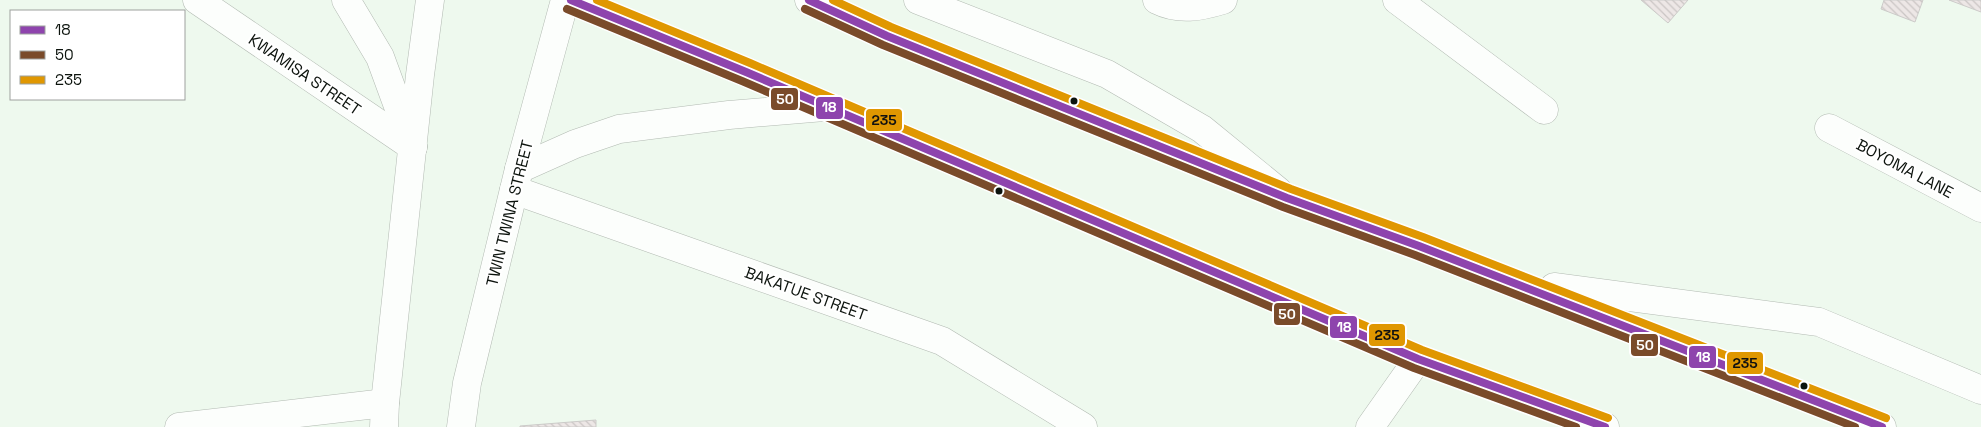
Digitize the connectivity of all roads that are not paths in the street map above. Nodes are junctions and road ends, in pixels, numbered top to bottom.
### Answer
1 (197, 0) edge
2 (346, 0) edge
3 (430, 0) edge
4 (565, 0) edge
5 (571, 0) edge
6 (809, 0) edge
7 (918, 0) edge
8 (1157, 0) edge
9 (1223, 0) edge
10 (1397, 0) edge
11 (828, 107) junction
12 (1544, 110) dead end
13 (1829, 128) dead end
14 (413, 147) junction
15 (516, 179) junction
16 (1287, 198) junction
17 (1981, 208) edge
18 (1511, 282) junction
19 (1418, 359) junction
20 (1981, 390) edge
21 (385, 415) edge
22 (178, 427) edge
23 (461, 427) edge
24 (1083, 427) edge
25 (1370, 427) edge
26 (1605, 427) edge
27 (1882, 427) edge

1 - 14 main road, KWAMISA STREET
2 - 14 main road
3 - 14 main road
4 - 15 main road, TWIN TWINA STREET
5 - 11 main road
6 - 16 main road
7 - 16 main road
8 - 9 main road
10 - 12 main road
11 - 15 main road
11 - 19 main road
13 - 17 main road, BOYOMA LANE
14 - 21 main road
15 - 23 main road, TWIN TWINA STREET
15 - 24 main road, BAKATUE STREET
16 - 18 main road
18 - 20 main road
18 - 27 main road
19 - 25 main road
19 - 26 main road
21 - 22 main road

